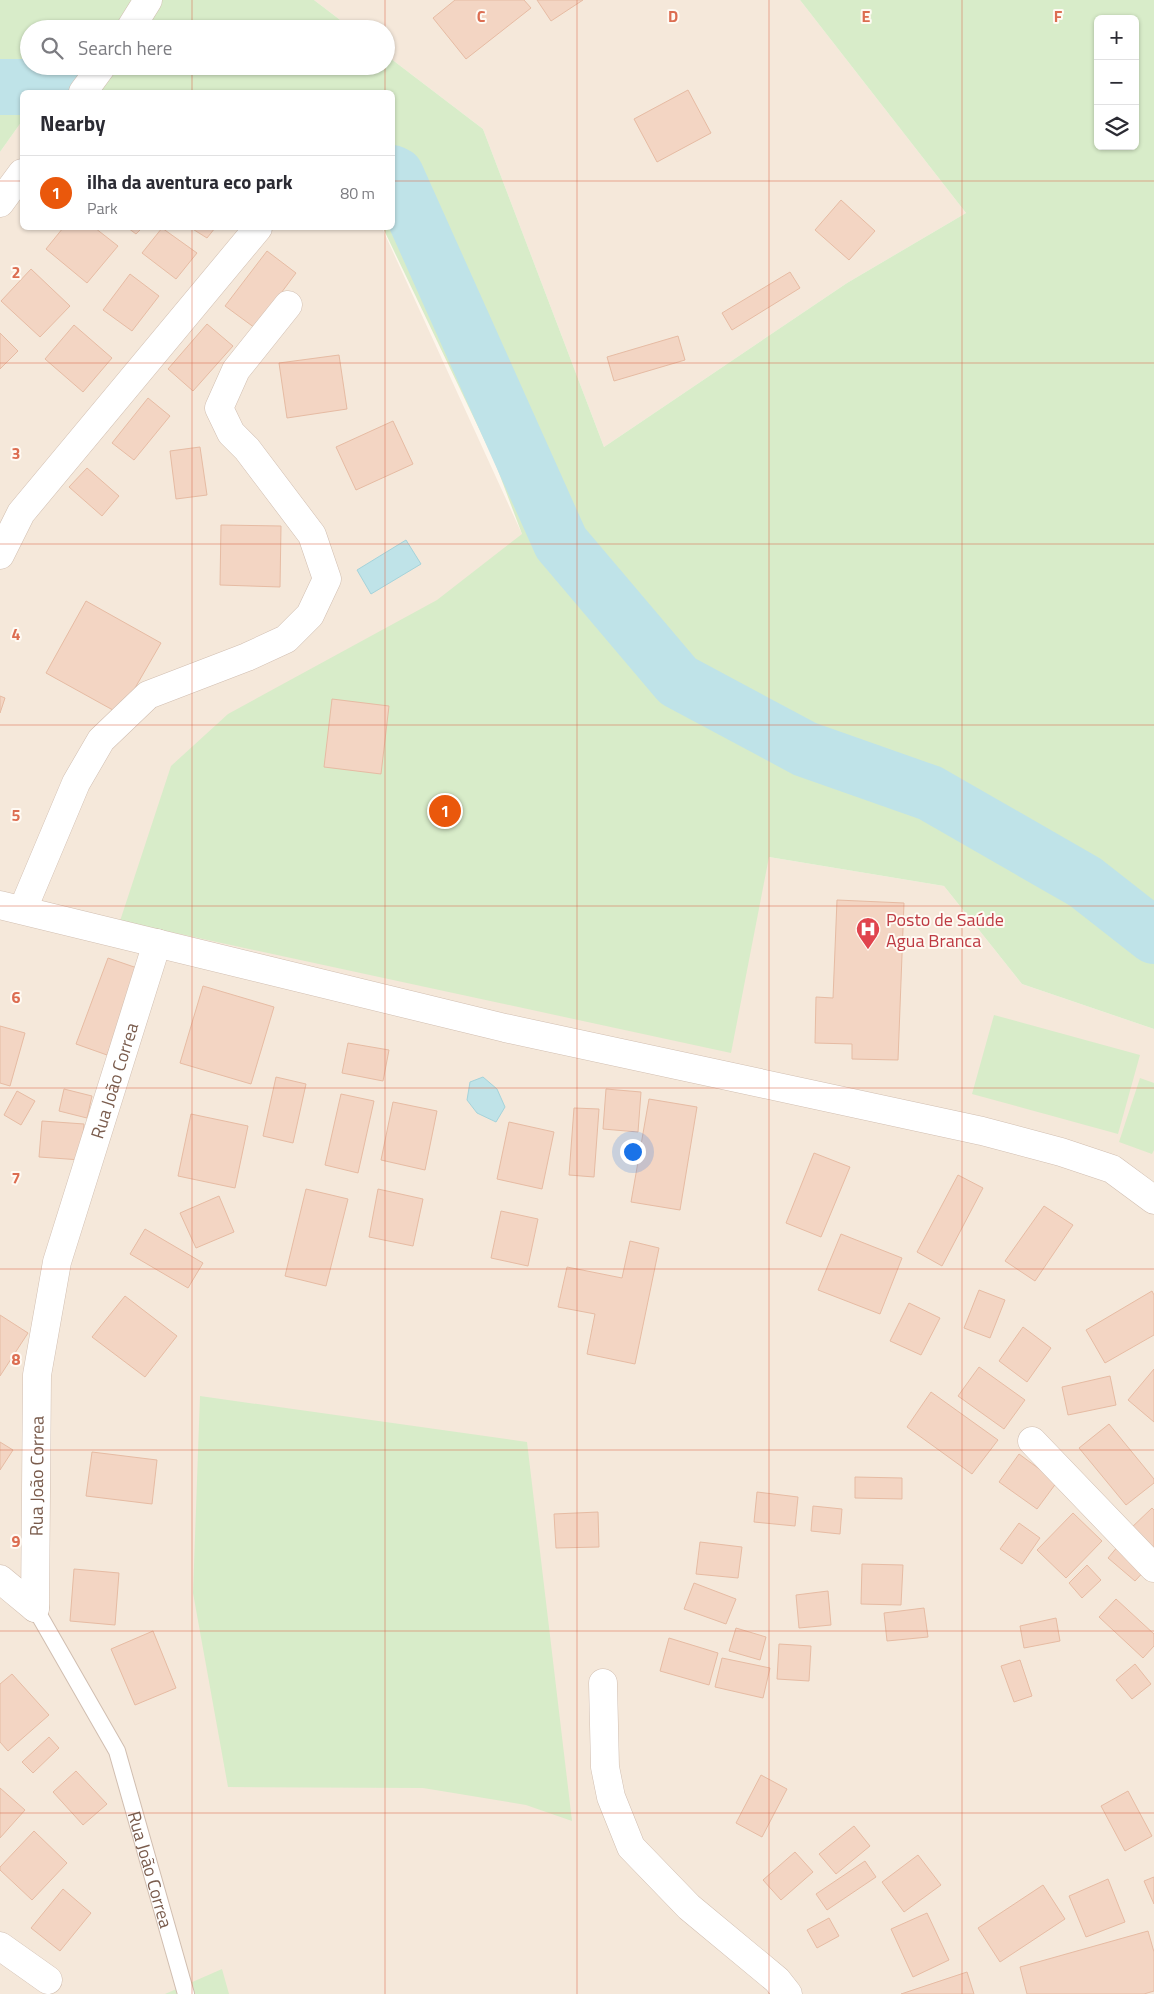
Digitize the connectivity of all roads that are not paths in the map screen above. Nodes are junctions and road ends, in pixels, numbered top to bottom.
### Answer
1 (148, 0) edge
2 (136, 20) edge
3 (95, 75) edge
4 (84, 90) edge
5 (20, 176) edge
6 (0, 203) edge
7 (256, 230) edge
8 (288, 305) dead end
9 (0, 555) edge
10 (12, 907) edge
11 (157, 942) junction
12 (1154, 1200) edge
13 (1032, 1441) dead end
14 (1154, 1568) edge
15 (0, 1580) edge
16 (35, 1608) junction
17 (603, 1683) dead end
18 (0, 1946) edge
19 (48, 1980) dead end
20 (186, 1994) edge
21 (788, 1994) edge

1 - 2 street
3 - 4 street
5 - 6 street
7 - 9 street
8 - 10 street
10 - 11 street
11 - 12 street
11 - 16 street, Rua João Correa
13 - 14 street
15 - 16 street
16 - 20 lane, Rua João Correa
17 - 21 street
18 - 19 street

